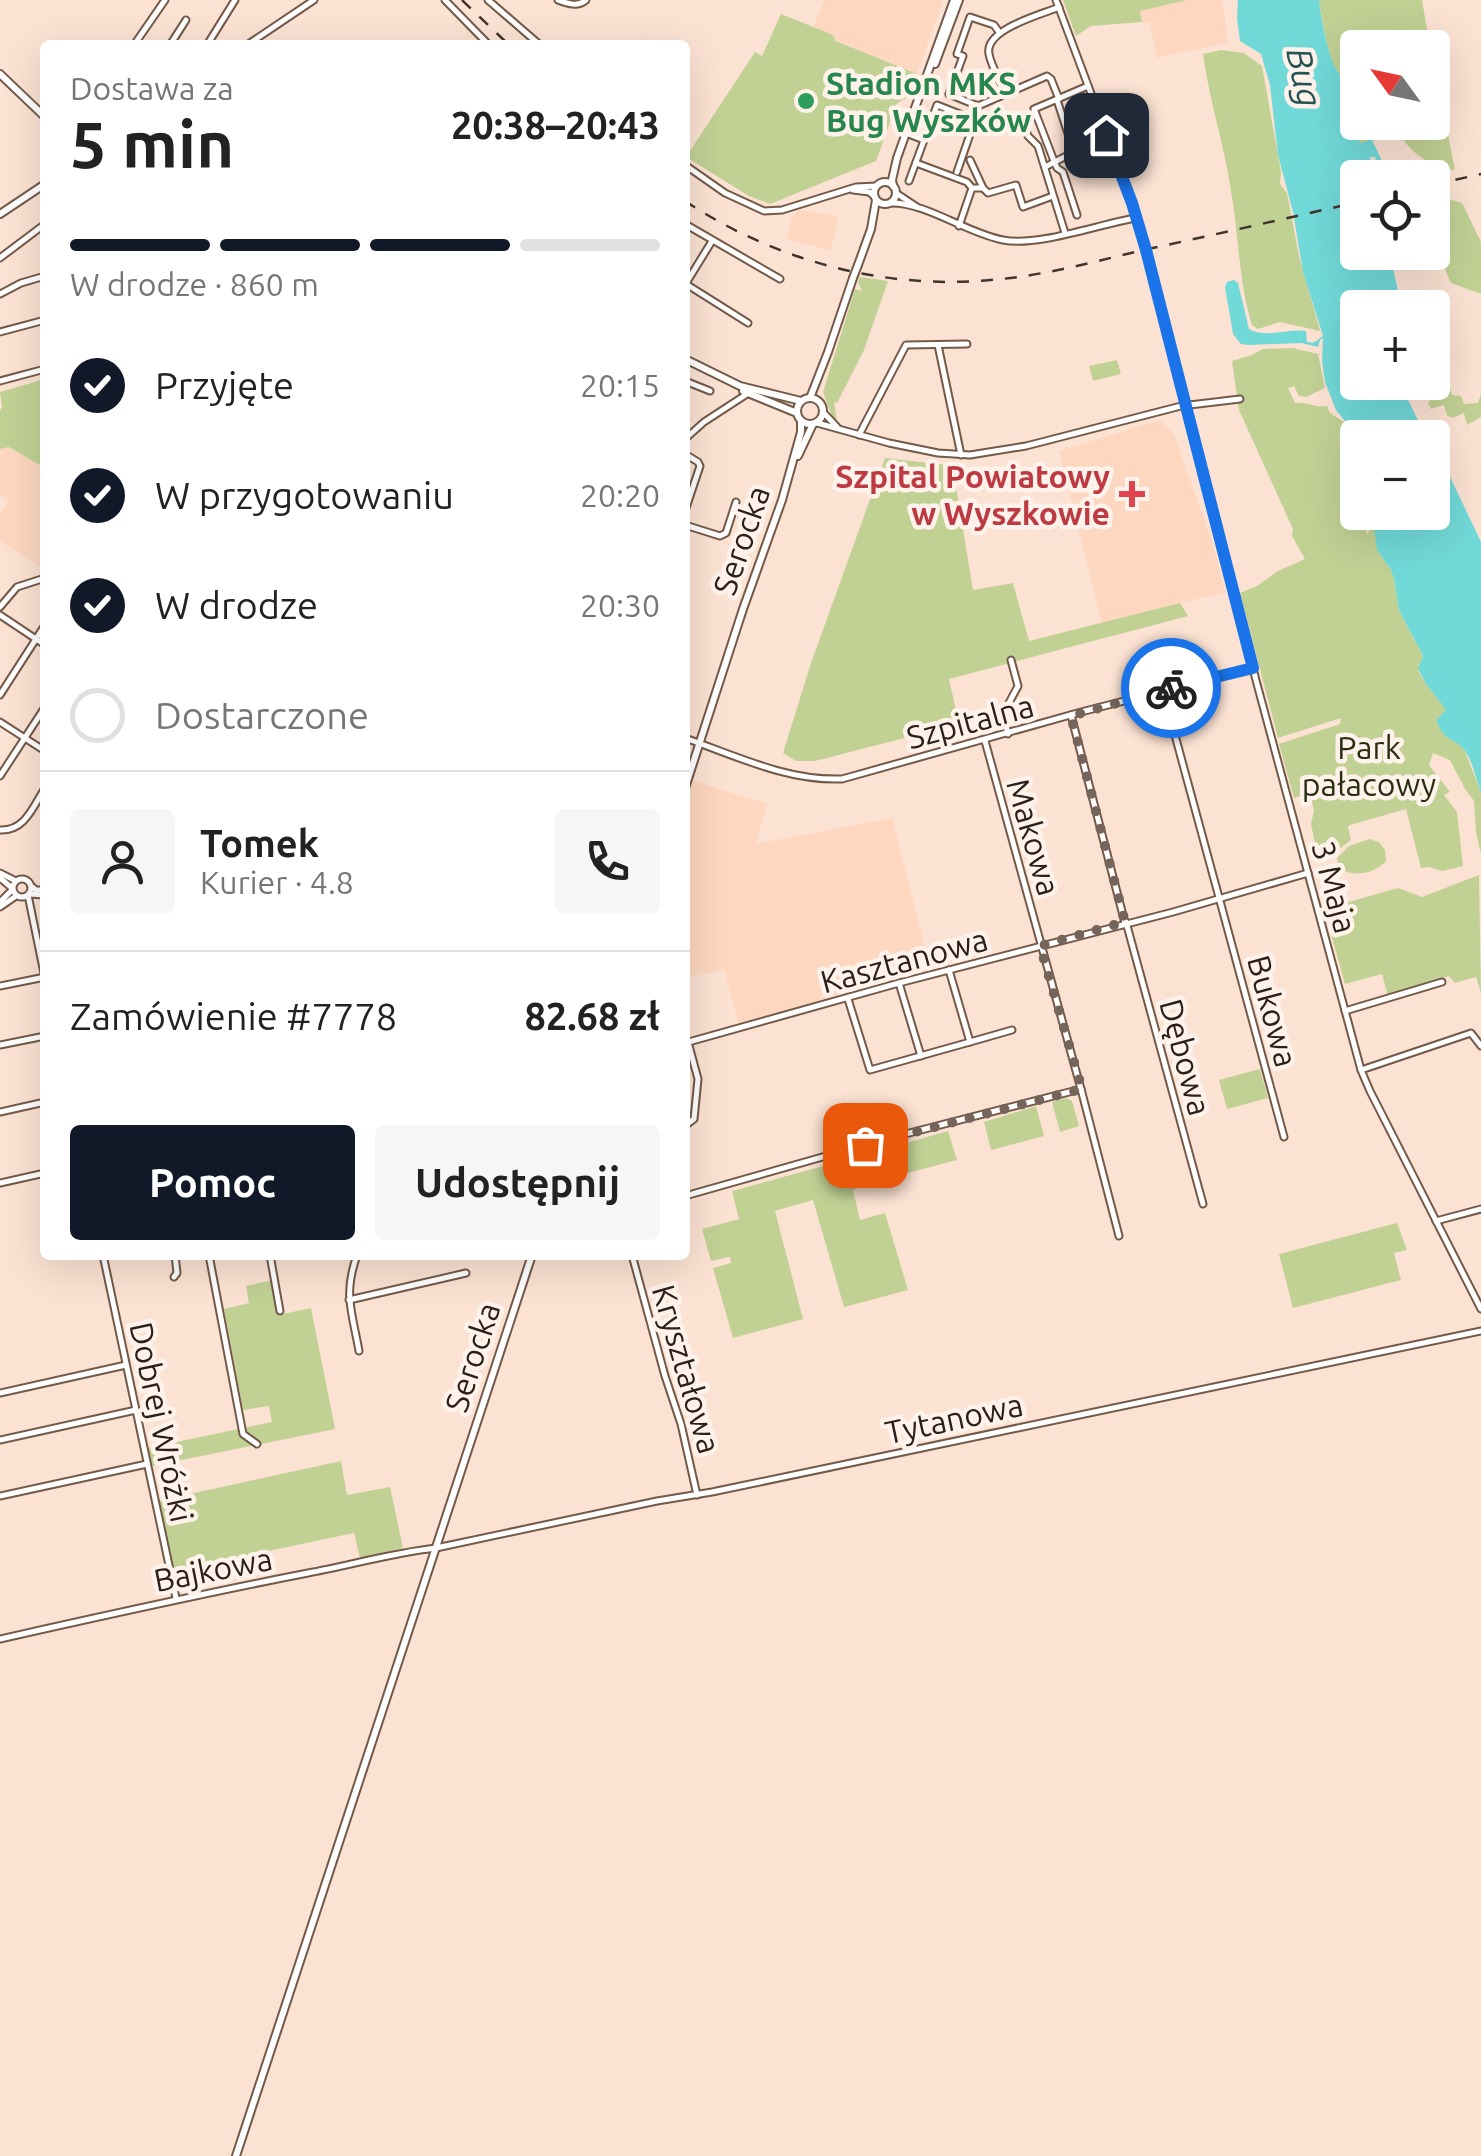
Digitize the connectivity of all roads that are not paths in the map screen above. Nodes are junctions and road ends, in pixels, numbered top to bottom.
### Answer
1 (165, 0) edge
2 (236, 0) edge
3 (314, 0) edge
4 (445, 0) edge
5 (488, 0) edge
6 (558, 0) edge
7 (586, 0) edge
8 (956, 0) edge
9 (573, 2) edge
10 (1058, 4) edge
11 (186, 20) dead end
12 (998, 32) junction
13 (137, 40) edge
14 (173, 40) edge
15 (210, 40) edge
16 (259, 40) edge
17 (484, 40) edge
18 (534, 40) edge
19 (0, 74) edge
20 (1088, 86) junction
21 (1005, 92) junction
22 (1058, 100) junction
23 (40, 109) edge
24 (1021, 116) dead end
25 (906, 133) junction
26 (924, 140) junction
27 (897, 158) junction
28 (970, 160) dead end
29 (1054, 161) junction
30 (916, 162) junction
31 (1045, 167) junction
32 (690, 169) edge
33 (957, 172) dead end
34 (909, 181) dead end
35 (880, 184) junction
36 (40, 187) edge
37 (972, 188) junction
38 (983, 188) junction
39 (850, 190) junction
40 (894, 190) junction
41 (1054, 196) junction
42 (875, 198) junction
43 (888, 204) junction
44 (920, 209) junction
45 (0, 214) edge
46 (1077, 215) dead end
47 (1136, 218) junction
48 (959, 226) junction
49 (690, 227) edge
50 (40, 228) edge
51 (871, 229) junction
52 (1064, 233) junction
53 (712, 241) junction
54 (0, 258) edge
55 (40, 277) edge
56 (690, 277) edge
57 (780, 278) dead end
58 (690, 288) edge
59 (0, 294) edge
60 (40, 321) edge
61 (748, 323) dead end
62 (0, 332) edge
63 (966, 344) dead end
64 (938, 345) junction
65 (828, 352) junction
66 (690, 363) edge
67 (40, 370) edge
68 (0, 382) edge
69 (690, 382) edge
70 (710, 391) dead end
71 (752, 391) junction
72 (806, 400) junction
73 (1240, 400) dead end
74 (821, 402) junction
75 (1185, 406) junction
76 (824, 413) junction
77 (799, 417) junction
78 (815, 423) junction
79 (837, 427) junction
80 (690, 435) edge
81 (859, 435) junction
82 (961, 455) junction
83 (690, 457) edge
84 (788, 480) junction
85 (690, 496) edge
86 (736, 502) dead end
87 (690, 527) edge
88 (40, 580) edge
89 (0, 607) edge
90 (0, 615) edge
91 (40, 633) edge
92 (36, 639) junction
93 (40, 642) edge
94 (1011, 660) dead end
95 (1253, 668) junction
96 (1163, 690) junction
97 (0, 695) edge
98 (40, 715) edge
99 (1071, 716) junction
100 (0, 722) edge
101 (1008, 734) junction
102 (25, 738) junction
103 (690, 740) edge
104 (984, 741) junction
105 (701, 744) junction
106 (40, 748) edge
107 (690, 774) edge
108 (0, 776) edge
109 (40, 795) edge
110 (0, 830) edge
111 (1308, 872) junction
112 (0, 876) edge
113 (17, 880) junction
114 (22, 892) junction
115 (40, 892) edge
116 (1218, 897) junction
117 (0, 905) edge
118 (1125, 922) junction
119 (1040, 946) junction
120 (40, 953) edge
121 (949, 970) junction
122 (40, 979) edge
123 (1442, 982) dead end
124 (899, 983) junction
125 (0, 986) edge
126 (848, 998) junction
127 (1345, 1011) junction
128 (1012, 1030) dead end
129 (40, 1037) edge
130 (690, 1042) edge
131 (970, 1042) junction
132 (0, 1045) edge
133 (1481, 1046) edge
134 (921, 1056) junction
135 (690, 1057) edge
136 (1362, 1070) junction
137 (1082, 1089) junction
138 (40, 1103) edge
139 (0, 1112) edge
140 (690, 1123) edge
141 (1284, 1137) dead end
142 (40, 1174) edge
143 (0, 1183) edge
144 (690, 1195) edge
145 (1203, 1204) dead end
146 (1481, 1209) edge
147 (1436, 1221) junction
148 (1119, 1236) dead end
149 (104, 1260) edge
150 (175, 1260) edge
151 (211, 1260) edge
152 (271, 1260) edge
153 (355, 1260) edge
154 (530, 1260) edge
155 (633, 1260) edge
156 (466, 1273) dead end
157 (174, 1277) dead end
158 (349, 1300) junction
159 (1481, 1309) edge
160 (280, 1311) dead end
161 (1481, 1331) edge
162 (360, 1351) dead end
163 (126, 1365) junction
164 (0, 1393) edge
165 (136, 1410) junction
166 (0, 1440) edge
167 (258, 1444) dead end
168 (148, 1464) junction
169 (697, 1495) junction
170 (0, 1496) edge
171 (436, 1548) junction
172 (176, 1598) junction
173 (0, 1640) edge
174 (236, 2156) edge

1 - 13 street
2 - 15 street
3 - 16 street
4 - 17 street
5 - 18 street
6 - 9 street
7 - 9 street
8 - 25 main road
10 - 12 street
10 - 20 street, 3 Maja
11 - 14 street
12 - 21 street
12 - 21 street
19 - 23 main road
20 - 22 street
20 - 47 street, 3 Maja
21 - 22 street
22 - 29 street
22 - 29 street
24 - 31 street
25 - 26 street
25 - 27 main road
26 - 30 street
26 - 33 street
27 - 35 main road
27 - 40 main road
28 - 38 street
29 - 31 street
29 - 46 street
30 - 34 street
30 - 37 street
31 - 41 street
32 - 39 street
35 - 39 street
35 - 40 main road
35 - 42 main road
36 - 45 main road
37 - 38 street
37 - 48 street
38 - 41 street
39 - 42 street
40 - 43 main road
40 - 44 street
41 - 52 street
42 - 43 main road
42 - 51 main road
43 - 44 street
43 - 51 main road
44 - 48 street
47 - 52 street
47 - 75 street, 3 Maja
48 - 52 street
49 - 53 street
50 - 54 street
51 - 65 main road, bridge
53 - 56 street
53 - 57 street
55 - 59 street
58 - 61 street
60 - 62 street
63 - 64 street
64 - 81 street
64 - 82 street
65 - 72 main road
65 - 74 main road
66 - 71 main road
67 - 68 street
69 - 70 street
71 - 72 main road
71 - 77 main road
71 - 80 street
72 - 74 main road
72 - 77 main road, Serocka
73 - 75 street
74 - 76 main road
75 - 82 street
75 - 95 street, 3 Maja
76 - 78 main road, Serocka
76 - 79 street
77 - 78 main road
77 - 84 main road, Serocka
78 - 79 street
78 - 84 main road, Serocka
79 - 81 street
81 - 82 street
83 - 85 street
84 - 105 main road, Serocka
86 - 87 street
88 - 89 street
90 - 92 street
91 - 92 street
92 - 93 street
92 - 97 street
94 - 101 street
95 - 96 street, Szpitalna
95 - 111 street, 3 Maja
96 - 99 street, Szpitalna
96 - 116 street, Bukowa
98 - 102 street
99 - 101 street, Szpitalna
99 - 118 street, Dębowa
100 - 102 street
101 - 104 street, Szpitalna
102 - 106 street
102 - 108 street
103 - 105 street, Szpitalna
104 - 105 street, Szpitalna
104 - 119 street, Makowa
105 - 107 main road, Serocka
109 - 110 street
111 - 116 street, Kasztanowa
111 - 127 street, 3 Maja
112 - 113 street
112 - 114 street
113 - 114 street
113 - 114 street
114 - 115 street
114 - 117 street
114 - 120 street
116 - 118 street, Kasztanowa
116 - 141 street, Bukowa
118 - 119 street, Kasztanowa
118 - 145 street, Dębowa
119 - 121 street, Kasztanowa
119 - 137 street, Makowa
121 - 124 street, Kasztanowa
121 - 131 street
122 - 125 street
123 - 127 street
124 - 126 street, Kasztanowa
124 - 134 street
126 - 130 street, Kasztanowa
126 - 134 street
127 - 136 street, 3 Maja
128 - 131 street
129 - 132 street
131 - 134 street
133 - 136 street
135 - 140 street
136 - 147 street, 3 Maja
137 - 144 street
137 - 148 street, Makowa
138 - 139 street
142 - 143 street
146 - 147 street
147 - 159 street, 3 Maja
149 - 163 street, Dobrej Wróżki
150 - 157 street
151 - 167 street
152 - 160 street
153 - 158 street
154 - 171 main road, Serocka
155 - 169 street, Kryształowa
156 - 158 street
158 - 162 street
161 - 169 street, Tytanowa
163 - 164 street
163 - 165 street, Dobrej Wróżki
165 - 166 street
165 - 168 street, Dobrej Wróżki
168 - 170 street
168 - 172 street, Dobrej Wróżki
169 - 171 street, Tytanowa
171 - 172 street, Bajkowa
171 - 174 main road, Serocka
172 - 173 street, Bajkowa

